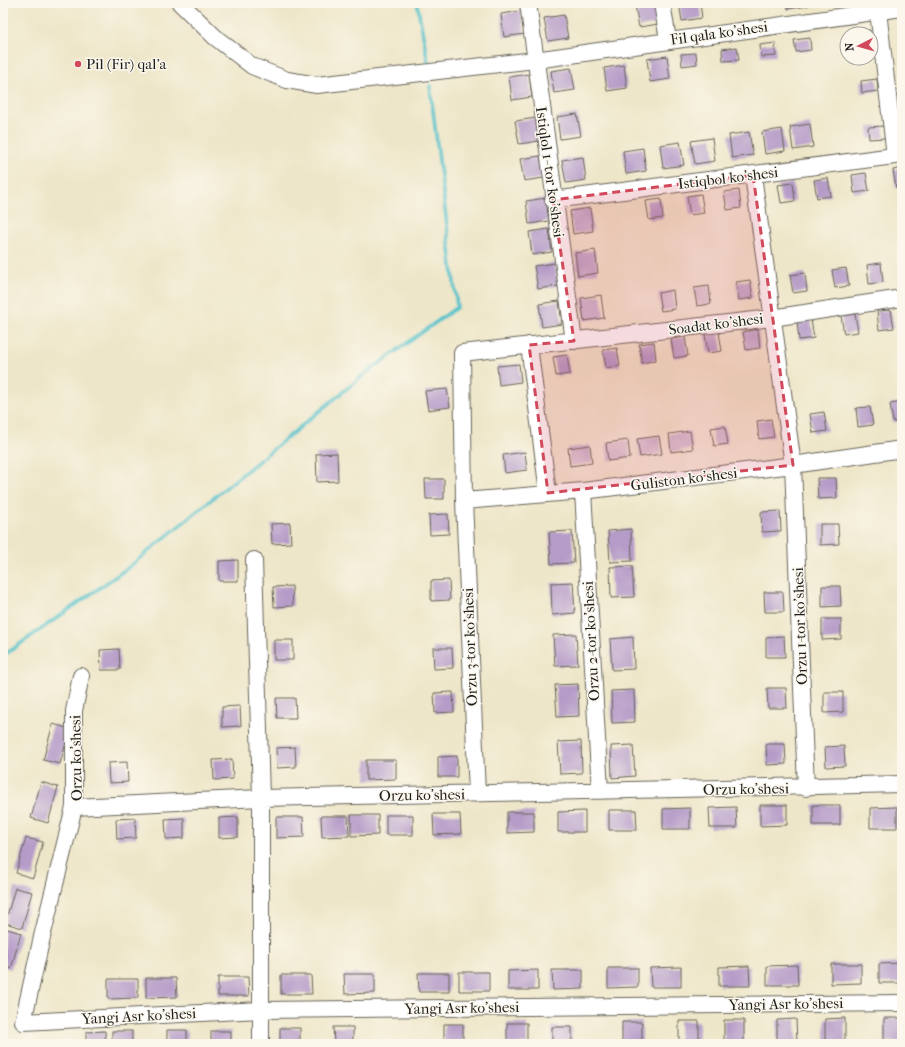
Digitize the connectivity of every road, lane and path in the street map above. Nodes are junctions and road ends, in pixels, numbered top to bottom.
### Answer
1 (180, 3) edge
2 (528, 3) edge
3 (662, 3) edge
4 (902, 8) edge
5 (847, 9) edge
6 (878, 11) junction
7 (668, 40) junction
8 (535, 60) junction
9 (899, 155) edge
10 (753, 175) junction
11 (553, 200) junction
12 (902, 298) edge
13 (772, 318) junction
14 (574, 341) junction
15 (529, 345) junction
16 (902, 449) edge
17 (793, 465) junction
18 (583, 491) junction
19 (548, 494) junction
20 (464, 501) junction
21 (254, 560) dead end
22 (80, 676) dead end
23 (902, 784) edge
24 (806, 788) junction
25 (600, 791) junction
26 (477, 794) junction
27 (261, 798) junction
28 (74, 808) junction
29 (902, 1003) edge
30 (261, 1010) junction
31 (261, 1044) edge

1 - 8 street, Fil qala ko'shesi
2 - 8 street, Istiqlol 1- tor ko'shesi
3 - 7 street
4 - 6 street, Fil qala ko'shesi
5 - 6 street, Fil qala ko'shesi
5 - 7 street, Fil qala ko'shesi
6 - 9 street
7 - 8 street, Fil qala ko'shesi
8 - 11 street, Istiqlol 1- tor ko'shesi
9 - 10 street, Istiqbol ko'shesi
10 - 11 street, Istiqbol ko'shesi
10 - 13 street, Orzu 1-tor ko'shesi
11 - 14 street, Istiqlol 1- tor ko'shesi
12 - 13 street, Soadat ko'shesi
13 - 14 street, Soadat ko'shesi
13 - 17 street, Orzu 1-tor ko'shesi
14 - 15 street, Soadat ko'shesi
15 - 19 street
15 - 20 street, Orzu 3-tor ko'shesi
16 - 17 street, Guliston ko'shesi
17 - 18 street, Guliston ko'shesi
17 - 24 street, Orzu 1-tor ko'shesi
18 - 19 street, Guliston ko'shesi
18 - 25 street, Orzu 2-tor ko'shesi
19 - 20 street, Guliston ko'shesi
20 - 26 street, Orzu 3-tor ko'shesi
21 - 27 street
22 - 28 street, Orzu ko'shesi
23 - 24 street, Orzu ko'shesi
24 - 25 street, Orzu ko'shesi
25 - 26 street, Orzu ko'shesi
26 - 27 street, Orzu ko'shesi
27 - 28 street, Orzu ko'shesi
27 - 30 street
28 - 30 street, Yangi Asr ko'shesi
29 - 30 street, Yangi Asr ko'shesi
30 - 31 street

